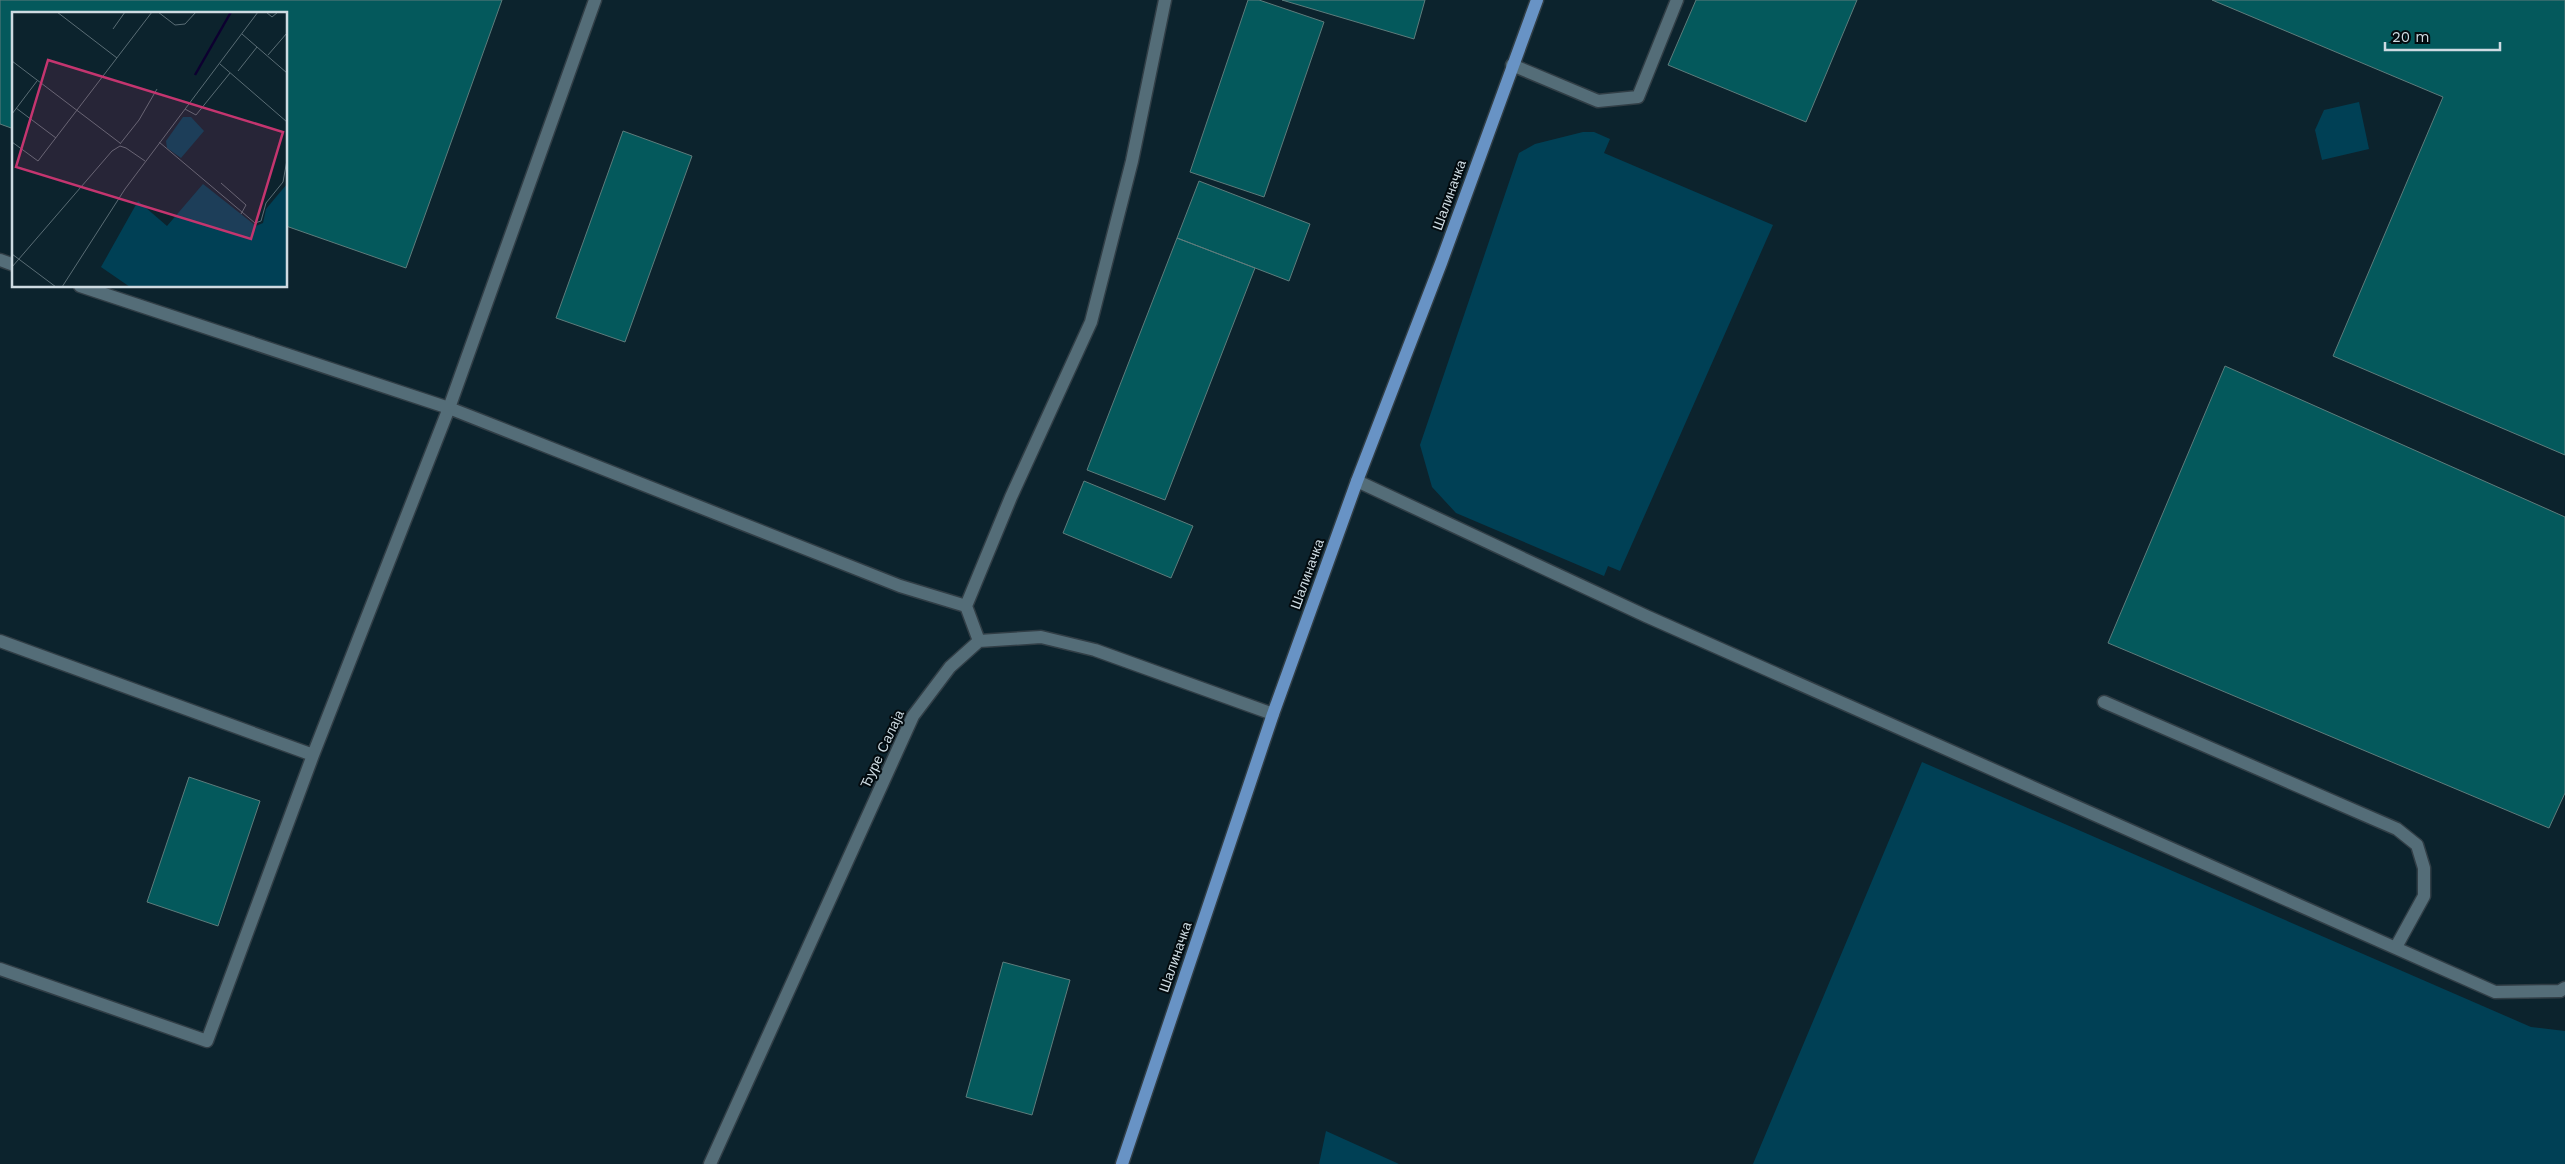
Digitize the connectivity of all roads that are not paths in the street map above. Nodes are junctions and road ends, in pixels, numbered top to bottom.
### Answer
1 (595, 0) edge
2 (1165, 0) edge
3 (1537, 0) edge
4 (1677, 0) edge
5 (1512, 65) junction
6 (0, 260) edge
7 (12, 264) edge
8 (86, 288) edge
9 (449, 408) junction
10 (1357, 481) junction
11 (966, 606) junction
12 (0, 641) edge
13 (979, 641) junction
14 (2104, 702) dead end
15 (1273, 714) junction
16 (313, 755) junction
17 (2396, 947) junction
18 (0, 969) edge
19 (2565, 988) edge
20 (710, 1164) edge
21 (1122, 1164) edge

1 - 9 street
2 - 11 street
3 - 5 main road, Шалиначка
4 - 5 street
5 - 10 main road, Шалиначка
6 - 7 street
8 - 9 street
9 - 11 street
9 - 16 street
10 - 15 main road, Шалиначка
10 - 17 street
11 - 13 street
12 - 16 street
13 - 15 street
13 - 20 street, Ђуре Салаја
14 - 17 street
15 - 21 main road, Шалиначка
16 - 18 street
17 - 19 street

